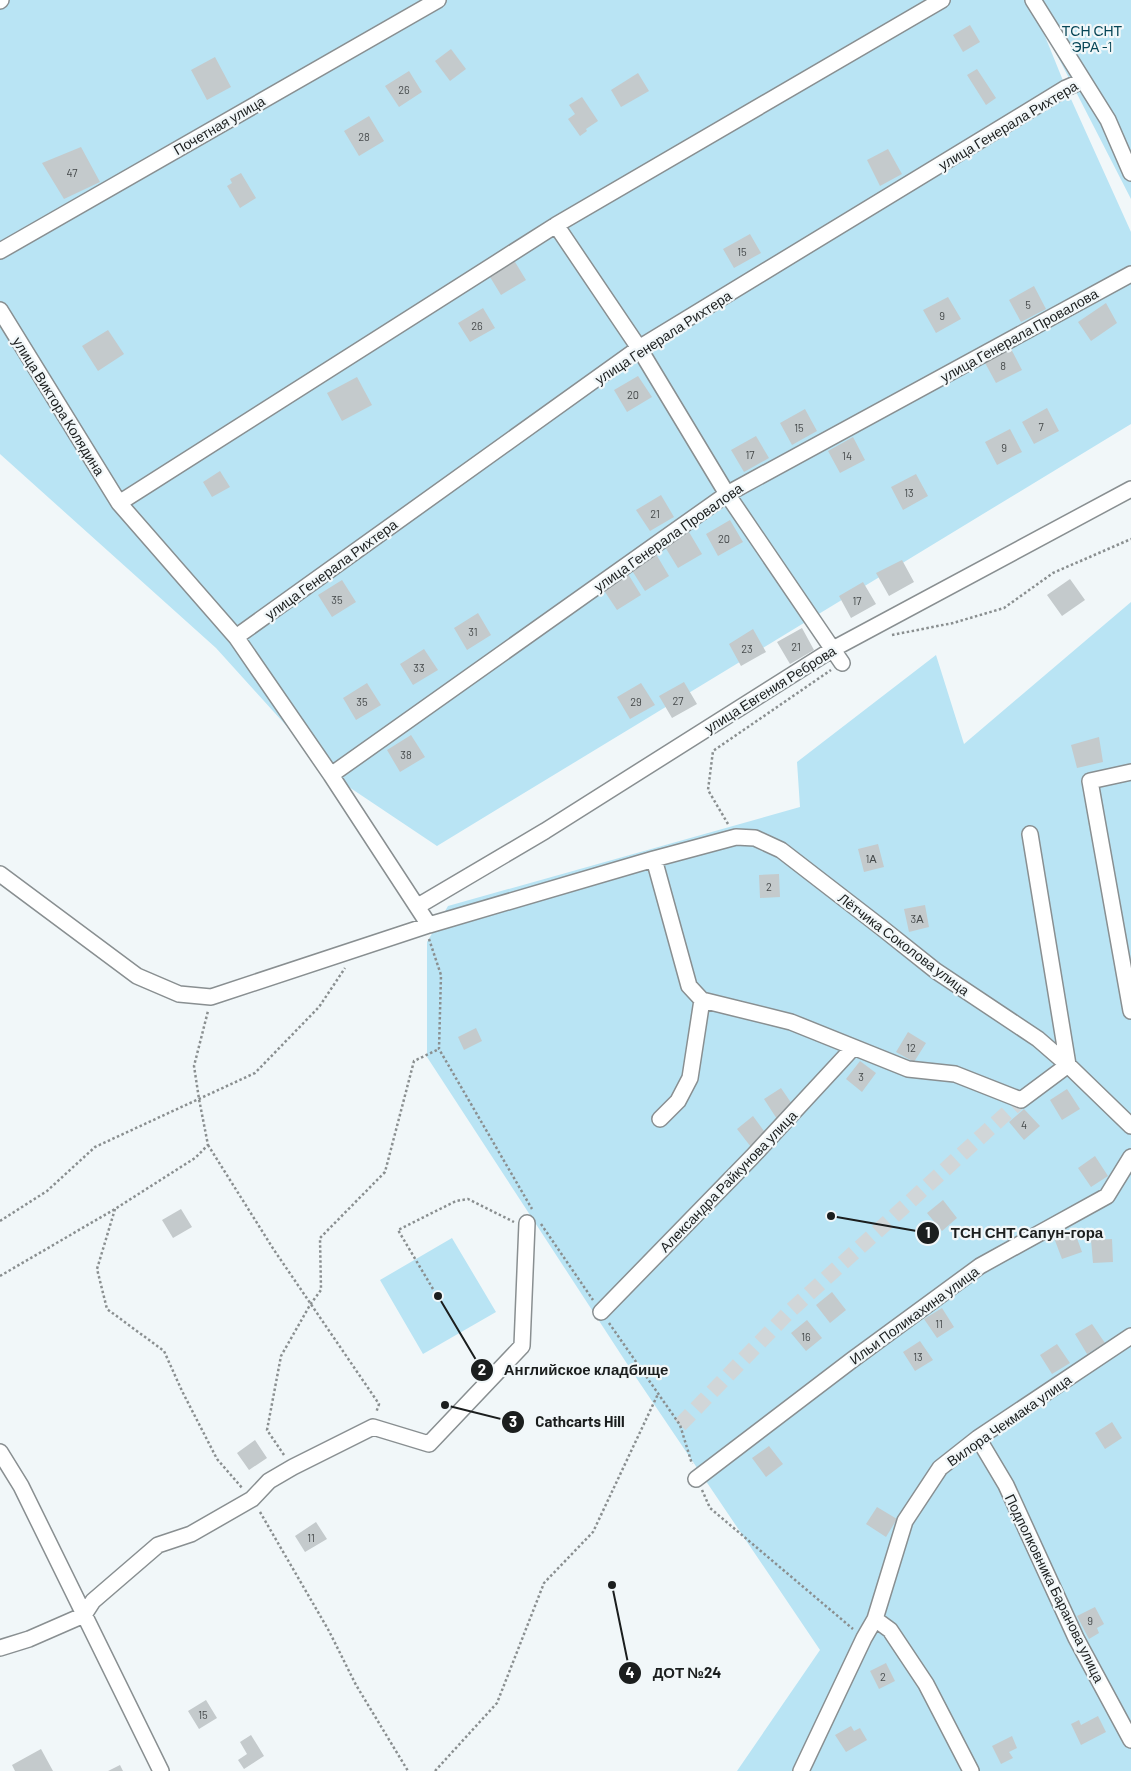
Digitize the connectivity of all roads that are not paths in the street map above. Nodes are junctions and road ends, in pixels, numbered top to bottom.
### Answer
1 (438, 0) edge
2 (942, 0) edge
3 (1033, 0) edge
4 (1082, 81) junction
5 (1131, 172) edge
6 (556, 225) junction
7 (0, 250) edge
8 (1131, 274) edge
9 (0, 310) edge
10 (639, 348) junction
11 (1131, 489) edge
12 (727, 494) junction
13 (119, 503) junction
14 (236, 637) junction
15 (832, 649) junction
16 (842, 663) road end
17 (1131, 772) edge
18 (331, 776) junction
19 (1030, 834) dead end
20 (654, 859) junction
21 (0, 874) edge
22 (418, 906) junction
23 (429, 925) junction
24 (702, 1000) junction
25 (1131, 1011) edge
26 (853, 1048) junction
27 (1068, 1065) junction
28 (660, 1119) dead end
29 (1131, 1126) edge
30 (1131, 1157) edge
31 (533, 1221) road end
32 (602, 1312) road end
33 (1131, 1336) edge
34 (978, 1438) junction
35 (0, 1452) edge
36 (696, 1479) road end
37 (84, 1615) junction
38 (875, 1619) junction
39 (0, 1648) edge
40 (1131, 1740) edge
41 (161, 1771) edge
42 (801, 1771) edge
43 (971, 1771) edge

1 - 7 street, Почетная улица
2 - 6 street
3 - 4 street
4 - 5 street
4 - 10 street, улица Генерала Рихтера
6 - 10 street
6 - 13 street
8 - 12 street, улица Генерала Провалова
9 - 13 street, улица Виктора Колядина
10 - 12 street
10 - 14 street, улица Генерала Рихтера
11 - 15 street, улица Евгения Реброва
12 - 15 street
12 - 18 street, улица Генерала Провалова
13 - 14 street, улица Виктора Колядина
14 - 18 street, улица Виктора Колядина
15 - 16 street
15 - 22 street, улица Евгения Реброва
17 - 25 street
18 - 22 street, улица Виктора Колядина
19 - 27 street
20 - 23 street
20 - 24 street
20 - 27 street, Лётчика Соколова улица
21 - 23 street
22 - 23 street, улица Виктора Колядина
24 - 26 street
24 - 28 street
26 - 27 street
26 - 32 street, Александра Райкунова улица
27 - 29 street, Лётчика Соколова улица
30 - 36 street, Ильи Поликахина улица
31 - 37 street
33 - 34 street, Вилора Чекмака улица
34 - 38 street, Вилора Чекмака улица
34 - 40 street, Подполковника Баранова улица
35 - 37 street
37 - 39 street
37 - 41 street
38 - 42 street, Вилора Чекмака улица
38 - 43 street

